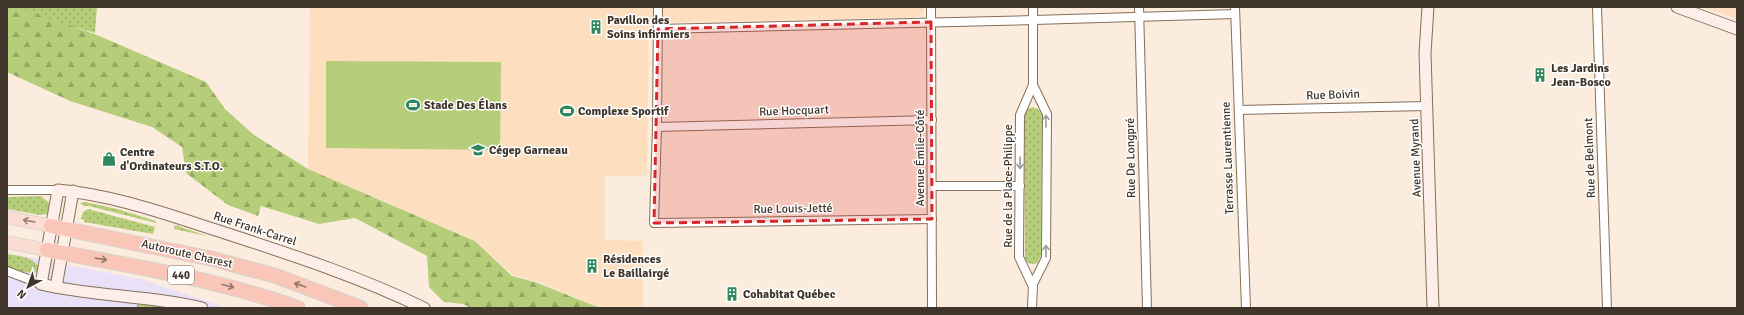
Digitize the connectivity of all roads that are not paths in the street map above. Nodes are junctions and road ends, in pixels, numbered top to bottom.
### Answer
1 (658, 7) edge
2 (931, 7) edge
3 (1034, 7) edge
4 (1139, 7) edge
5 (1428, 7) edge
6 (1597, 7) edge
7 (1678, 7) edge
8 (1235, 10) edge
9 (1139, 17) junction
10 (1034, 20) junction
11 (931, 22) junction
12 (658, 29) junction
13 (1737, 29) edge
14 (1033, 85) junction
15 (1428, 106) junction
16 (1239, 110) junction
17 (932, 120) junction
18 (657, 127) junction
19 (932, 186) junction
20 (1020, 186) junction
21 (7, 190) edge
22 (58, 190) junction
23 (73, 191) junction
24 (7, 217) edge
25 (932, 218) junction
26 (51, 226) junction
27 (66, 229) junction
28 (7, 242) edge
29 (47, 250) junction
30 (62, 252) junction
31 (7, 271) edge
32 (41, 284) junction
33 (56, 287) junction
34 (1033, 287) junction
35 (202, 308) edge
36 (298, 308) edge
37 (361, 308) edge
38 (424, 308) edge
39 (932, 308) edge
40 (1032, 308) edge
41 (1147, 308) edge
42 (1246, 308) edge
43 (1433, 308) edge
44 (1607, 308) edge

1 - 12 street
2 - 11 street, Avenue Émile-Côté
3 - 10 street, Rue de la Place-Philippe
4 - 9 street, Rue De Longpré
5 - 15 street, Avenue Myrand
6 - 44 street, Rue de Belmont
7 - 13 street
8 - 9 street
8 - 16 street, Terrasse Laurentienne
9 - 10 street
9 - 41 street, Rue De Longpré
10 - 11 street
10 - 14 street, Rue de la Place-Philippe
11 - 12 street
11 - 17 street, Avenue Émile-Côté
12 - 18 street
14 -> 20 street, Rue de la Place-Philippe
34 -> 14 street, Rue de la Place-Philippe
15 - 16 street, Rue Boivin
15 - 43 street, Avenue Myrand
16 - 42 street, Terrasse Laurentienne
17 - 18 street, Rue Hocquart
17 - 19 street, Avenue Émile-Côté
18 - 25 street, Rue Louis-Jetté
19 - 20 street
19 - 25 street, Avenue Émile-Côté
20 - 34 street, Rue de la Place-Philippe
21 - 22 street, Rue Frank-Carrel
22 - 23 street, Rue Frank-Carrel
22 - 26 street
23 - 27 street
23 - 38 street, Rue Frank-Carrel
26 -> 24 main road, Autoroute Charest
25 - 39 street, Avenue Émile-Côté
26 - 27 highway, Autoroute Charest / 440
26 - 29 street
27 - 30 street
37 -> 27 highway, Autoroute Charest / 440
28 - 29 main road, Autoroute Charest
29 - 30 highway, Autoroute Charest / 440
29 - 32 street
30 - 33 street
30 -> 36 highway, Autoroute Charest / 440
31 - 32 street
32 - 33 street
33 - 35 street
34 - 40 street, Rue de la Place-Philippe

